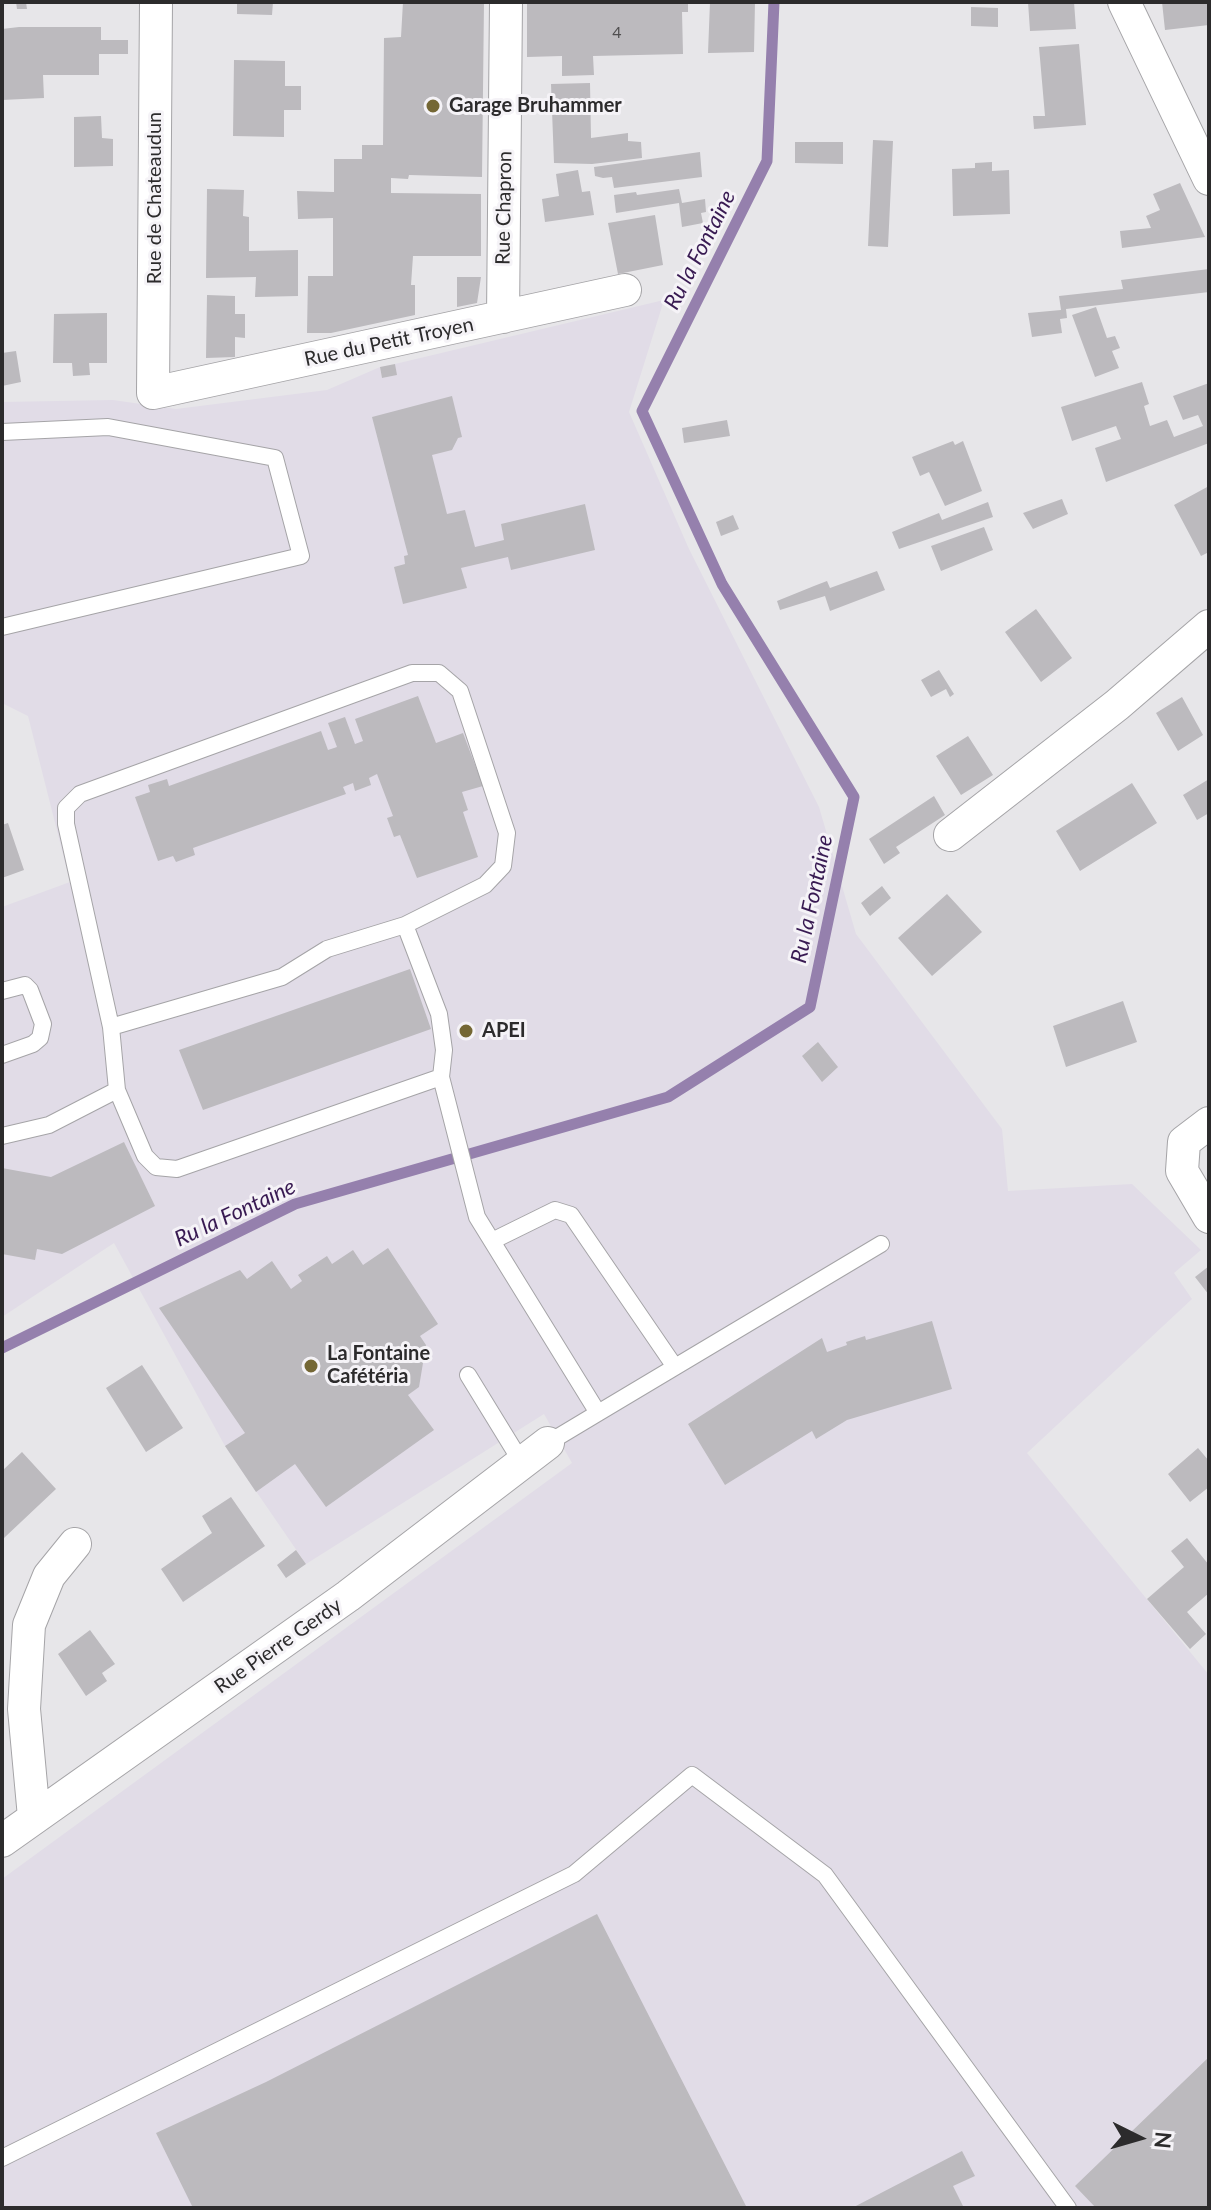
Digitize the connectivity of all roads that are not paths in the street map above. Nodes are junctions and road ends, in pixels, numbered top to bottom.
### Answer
1 (156, 2) edge
2 (506, 2) edge
3 (1124, 2) edge
4 (1209, 179) edge
5 (625, 290) dead end
6 (503, 317) junction
7 (153, 393) joint
8 (2, 432) edge
9 (1209, 626) edge
10 (2, 627) edge
11 (950, 835) dead end
12 (405, 925) junction
13 (2, 991) edge
14 (111, 1027) junction
15 (2, 1055) edge
16 (441, 1077) junction
17 (117, 1090) junction
18 (1209, 1123) edge
19 (2, 1136) edge
20 (1209, 1217) edge
21 (492, 1241) junction
22 (881, 1244) dead end
23 (675, 1367) junction
24 (468, 1375) dead end
25 (598, 1413) junction
26 (548, 1443) joint
27 (522, 1463) junction
28 (75, 1544) dead end
29 (34, 1817) junction
30 (2, 1841) edge
31 (2, 2158) edge
32 (1068, 2208) edge

1 - 7 street, Rue de Chateaudun
2 - 6 street, Rue Chapron
3 - 4 street
5 - 6 street, Rue du Petit Troyen
6 - 7 street, Rue du Petit Troyen
8 - 10 lane
9 - 11 street
12 - 14 lane
12 - 14 lane
12 - 16 lane
13 - 15 lane
14 - 17 lane
16 - 17 lane
16 - 21 lane
17 - 19 lane
18 - 20 street
21 - 23 lane
21 - 25 lane
22 - 23 lane
23 - 25 lane
24 - 27 lane
25 - 26 lane
26 - 27 street, Rue Pierre Gerdy
27 - 29 street, Rue Pierre Gerdy
28 - 29 street
29 - 30 street, Rue Pierre Gerdy
31 - 32 lane

